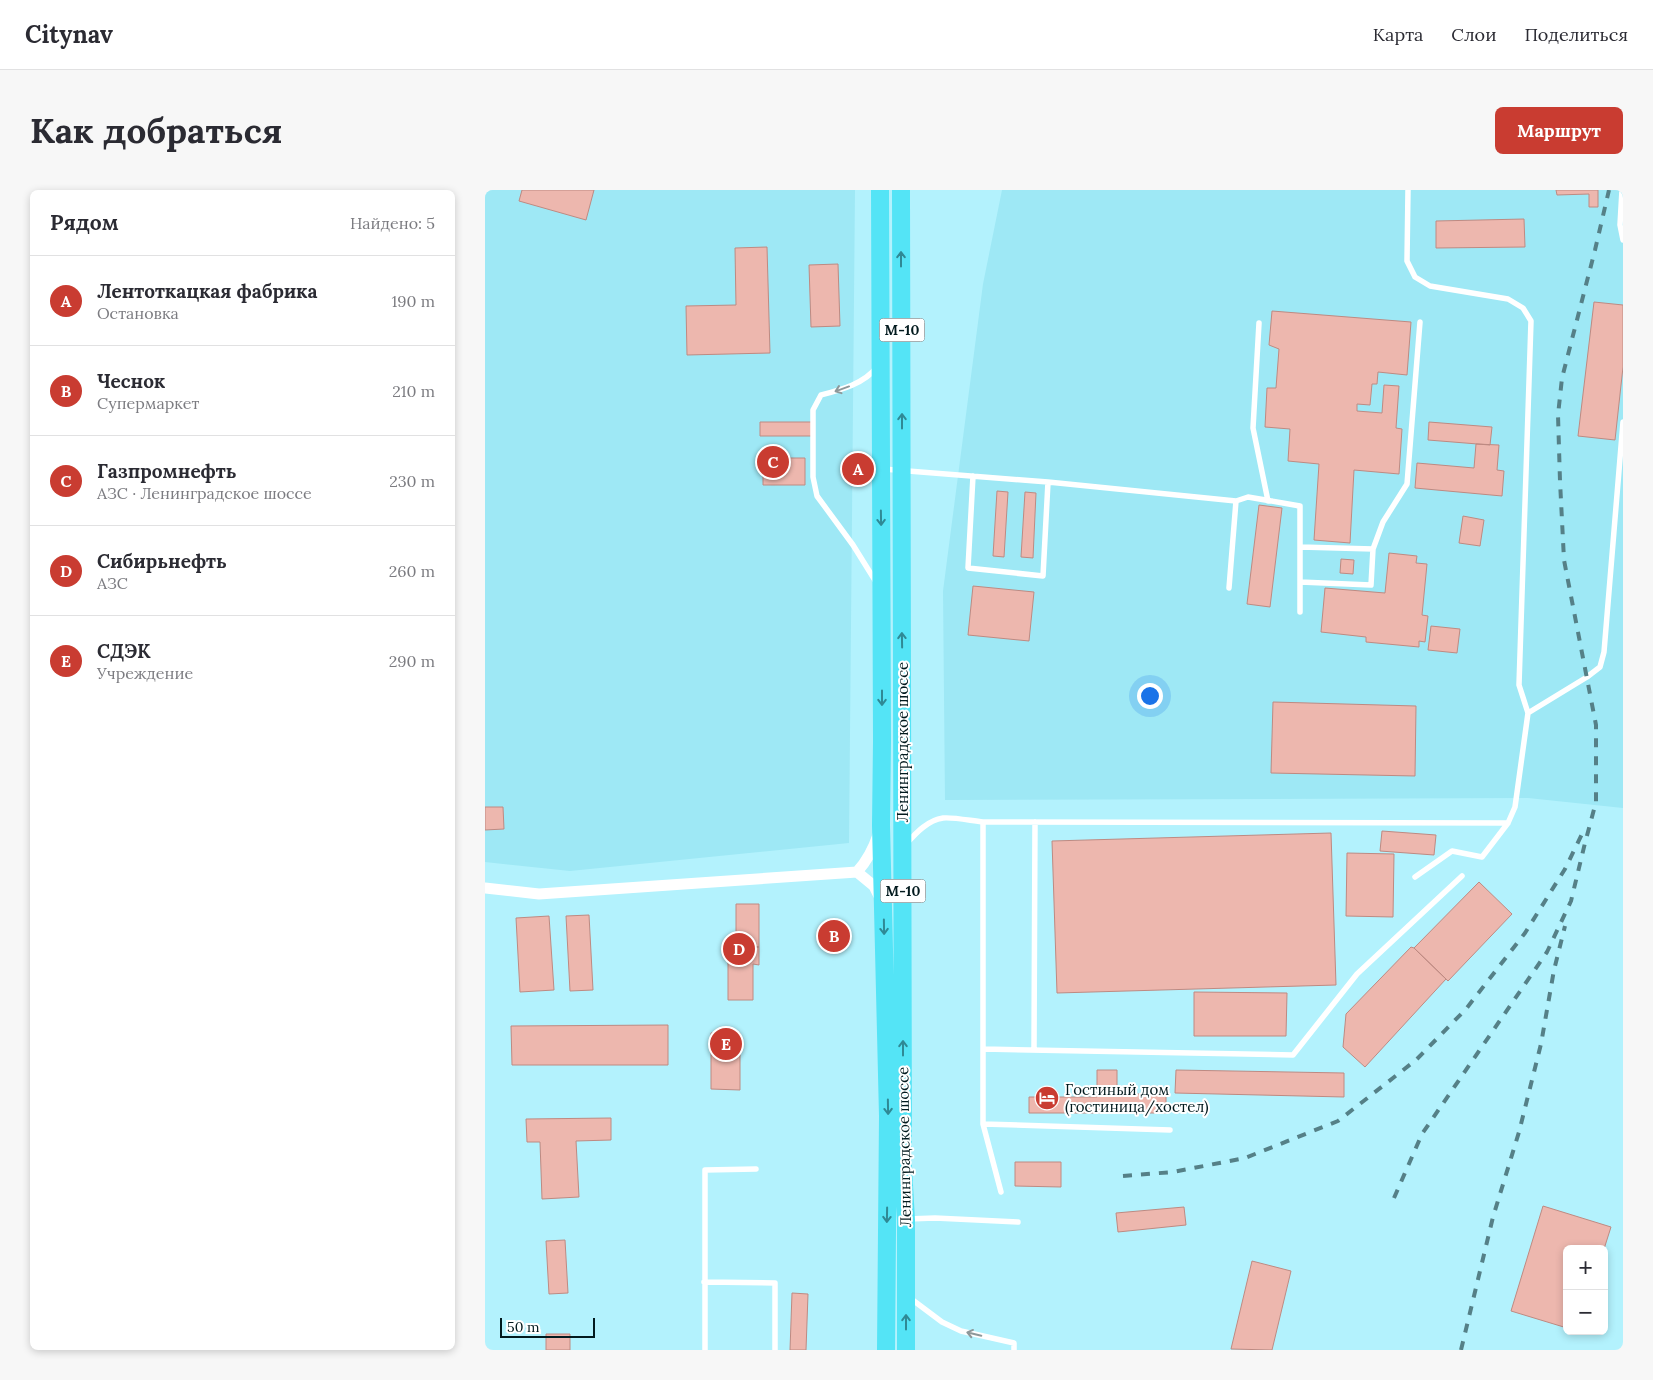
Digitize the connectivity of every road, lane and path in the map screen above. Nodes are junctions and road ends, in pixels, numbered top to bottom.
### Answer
1 (880, 190) edge
2 (901, 190) edge
3 (1408, 190) edge
4 (1622, 190) edge
5 (1623, 240) edge
6 (1420, 322) dead end
7 (1259, 323) dead end
8 (881, 362) junction
9 (1623, 422) edge
10 (881, 469) junction
11 (900, 470) junction
12 (973, 476) junction
13 (1048, 482) junction
14 (1236, 501) junction
15 (1268, 501) junction
16 (1300, 547) junction
17 (1373, 549) junction
18 (1301, 582) junction
19 (1229, 588) dead end
20 (882, 595) junction
21 (1301, 612) dead end
22 (1528, 713) junction
23 (983, 822) junction
24 (1035, 822) junction
25 (1508, 823) junction
26 (881, 825) junction
27 (903, 848) junction
28 (857, 872) junction
29 (1462, 876) dead end
30 (1415, 878) dead end
31 (485, 888) edge
32 (883, 903) junction
33 (983, 1049) junction
34 (1034, 1050) junction
35 (983, 1124) junction
36 (1170, 1130) dead end
37 (756, 1169) dead end
38 (1001, 1192) dead end
39 (906, 1220) junction
40 (1018, 1222) dead end
41 (704, 1282) junction
42 (906, 1294) junction
43 (705, 1350) edge
44 (775, 1350) edge
45 (886, 1350) edge
46 (906, 1350) edge
47 (1014, 1350) edge

1 - 8 highway, Ленинградское шоссе / М-10
11 -> 2 highway, Ленинградское шоссе / М-10
3 - 22 lane
4 - 5 lane
6 - 17 lane
7 - 15 lane
8 - 10 highway, Ленинградское шоссе / М-10
8 -> 20 lane
9 - 22 lane
10 - 11 lane
10 -> 20 highway, Ленинградское шоссе / М-10
11 - 12 lane
27 -> 11 highway, Ленинградское шоссе / М-10
12 - 13 lane
12 - 13 lane
13 - 14 lane
14 - 15 lane
14 - 19 lane
15 - 16 lane
16 - 17 lane
16 - 18 lane
17 - 18 lane
18 - 21 lane
20 -> 26 highway, Ленинградское шоссе / М-10
22 - 25 lane
23 - 24 lane
23 - 27 lane
23 - 33 lane
24 - 25 lane
24 - 34 lane
25 - 30 lane
26 - 28 street
26 - 32 highway, Ленинградское шоссе / М-10
39 -> 27 highway, Ленинградское шоссе / М-10
28 - 31 street
28 - 32 street
29 - 34 lane
32 -> 45 highway, Ленинградское шоссе / М-10
33 - 34 lane
33 - 35 lane
35 - 36 lane
35 - 38 lane
37 - 41 lane
39 - 40 lane
39 - 42 highway, Ленинградское шоссе / М-10
41 - 43 lane
41 - 44 lane
46 -> 42 highway, М-10
47 -> 42 lane

